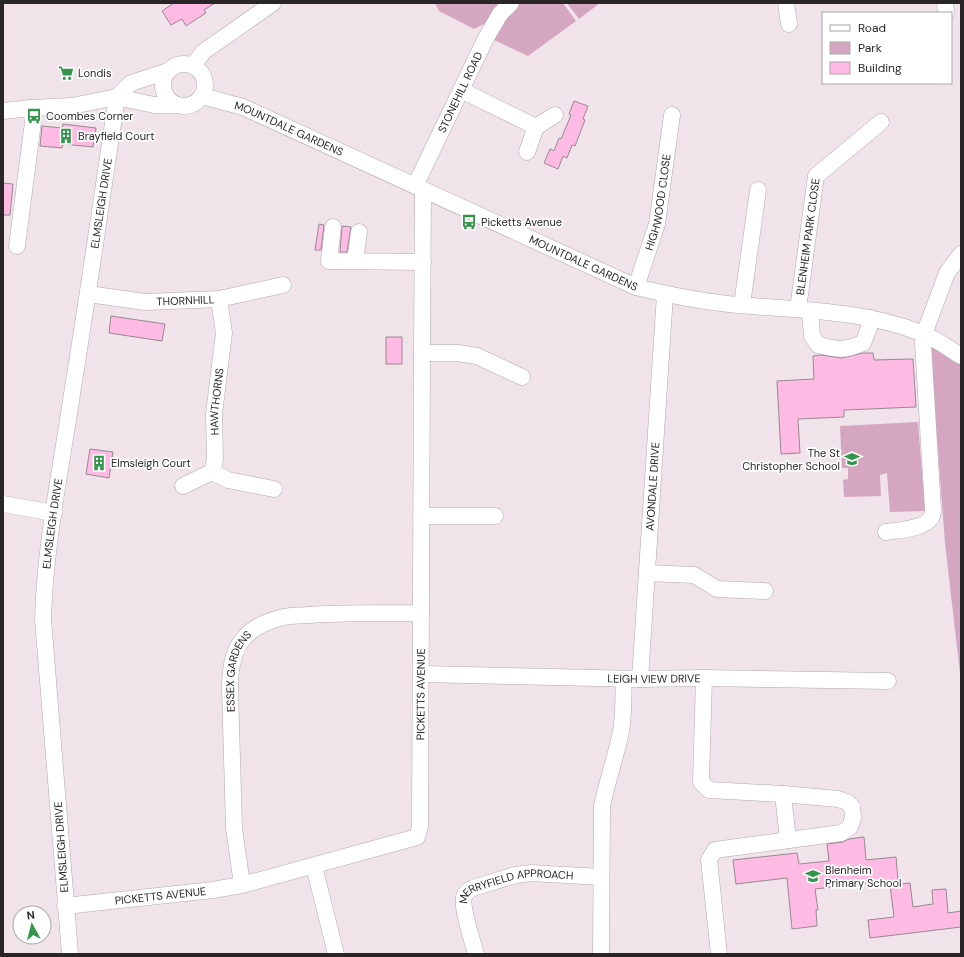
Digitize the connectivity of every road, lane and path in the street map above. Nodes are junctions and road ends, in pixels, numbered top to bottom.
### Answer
1 (510, 3) edge
2 (786, 3) edge
3 (263, 6) edge
4 (789, 24) dead end
5 (193, 66) junction
6 (168, 71) junction
7 (461, 90) junction
8 (202, 96) junction
9 (117, 97) junction
10 (178, 105) junction
11 (31, 108) junction
12 (3, 111) edge
13 (555, 115) dead end
14 (672, 115) dead end
15 (881, 122) dead end
16 (536, 127) junction
17 (527, 152) dead end
18 (419, 188) junction
19 (758, 190) dead end
20 (334, 227) dead end
21 (359, 232) dead end
22 (17, 246) dead end
23 (961, 254) edge
24 (355, 261) junction
25 (423, 262) junction
26 (283, 285) dead end
27 (636, 287) junction
28 (88, 294) junction
29 (665, 294) junction
30 (219, 299) junction
31 (742, 305) junction
32 (804, 310) junction
33 (871, 318) junction
34 (924, 334) junction
35 (422, 353) junction
36 (961, 356) edge
37 (522, 377) dead end
38 (212, 472) junction
39 (183, 486) dead end
40 (274, 489) dead end
41 (3, 504) edge
42 (54, 513) junction
43 (421, 516) junction
44 (495, 516) dead end
45 (886, 532) dead end
46 (647, 573) junction
47 (765, 591) dead end
48 (421, 613) junction
49 (420, 674) junction
50 (704, 678) junction
51 (624, 679) junction
52 (640, 679) junction
53 (888, 681) dead end
54 (783, 794) junction
55 (788, 840) junction
56 (314, 866) junction
57 (601, 877) junction
58 (242, 886) junction
59 (65, 906) junction
60 (70, 954) edge
61 (336, 954) edge
62 (476, 954) edge
63 (601, 954) edge
64 (720, 954) edge

1 - 7 street, STONEHILL ROAD
2 - 4 street
3 - 5 street
5 - 6 street
5 - 8 street
6 - 9 street
6 - 10 street
7 - 16 street
7 - 18 street, STONEHILL ROAD
8 - 10 street
8 - 18 street, MOUNTDALE GARDENS
9 - 10 street
9 - 11 street
9 - 28 street, ELMSLEIGH DRIVE
11 - 12 street
11 - 22 street
13 - 16 street
14 - 27 street, HIGHWOOD CLOSE
15 - 32 street, BLENHEIM PARK CLOSE
16 - 17 street
18 - 25 street, PICKETTS AVENUE
18 - 27 street, MOUNTDALE GARDENS
19 - 31 street
20 - 24 street
21 - 24 street
23 - 34 street
24 - 25 street
25 - 35 street, PICKETTS AVENUE
26 - 30 street, THORNHILL
27 - 29 street, MOUNTDALE GARDENS
28 - 30 street, THORNHILL
28 - 42 street, ELMSLEIGH DRIVE
29 - 31 street, MOUNTDALE GARDENS
29 - 46 street, AVONDALE DRIVE
30 - 38 street, HAWTHORNS
31 - 32 street, MOUNTDALE GARDENS
32 - 33 street, MOUNTDALE GARDENS
32 - 33 street, BLENHEIM PARK CLOSE
33 - 34 street, MOUNTDALE GARDENS
34 - 36 street, MOUNTDALE GARDENS
34 - 45 street
35 - 37 street
35 - 43 street, PICKETTS AVENUE
38 - 39 street
38 - 40 street
41 - 42 street
42 - 59 street, ELMSLEIGH DRIVE
43 - 44 street
43 - 48 street, PICKETTS AVENUE
46 - 47 street
46 - 52 street, AVONDALE DRIVE
48 - 49 street, PICKETTS AVENUE
48 - 58 street, ESSEX GARDENS
49 - 51 street, LEIGH VIEW DRIVE
49 - 56 street, PICKETTS AVENUE
50 - 52 street, LEIGH VIEW DRIVE
50 - 53 street, LEIGH VIEW DRIVE
50 - 54 street
51 - 52 street, LEIGH VIEW DRIVE
51 - 57 street
54 - 55 street
54 - 55 street
55 - 64 street
56 - 58 street, PICKETTS AVENUE
56 - 61 street
57 - 62 street, MERRYFIELD APPROACH
57 - 63 street
58 - 59 street, PICKETTS AVENUE
59 - 60 street, ELMSLEIGH DRIVE

